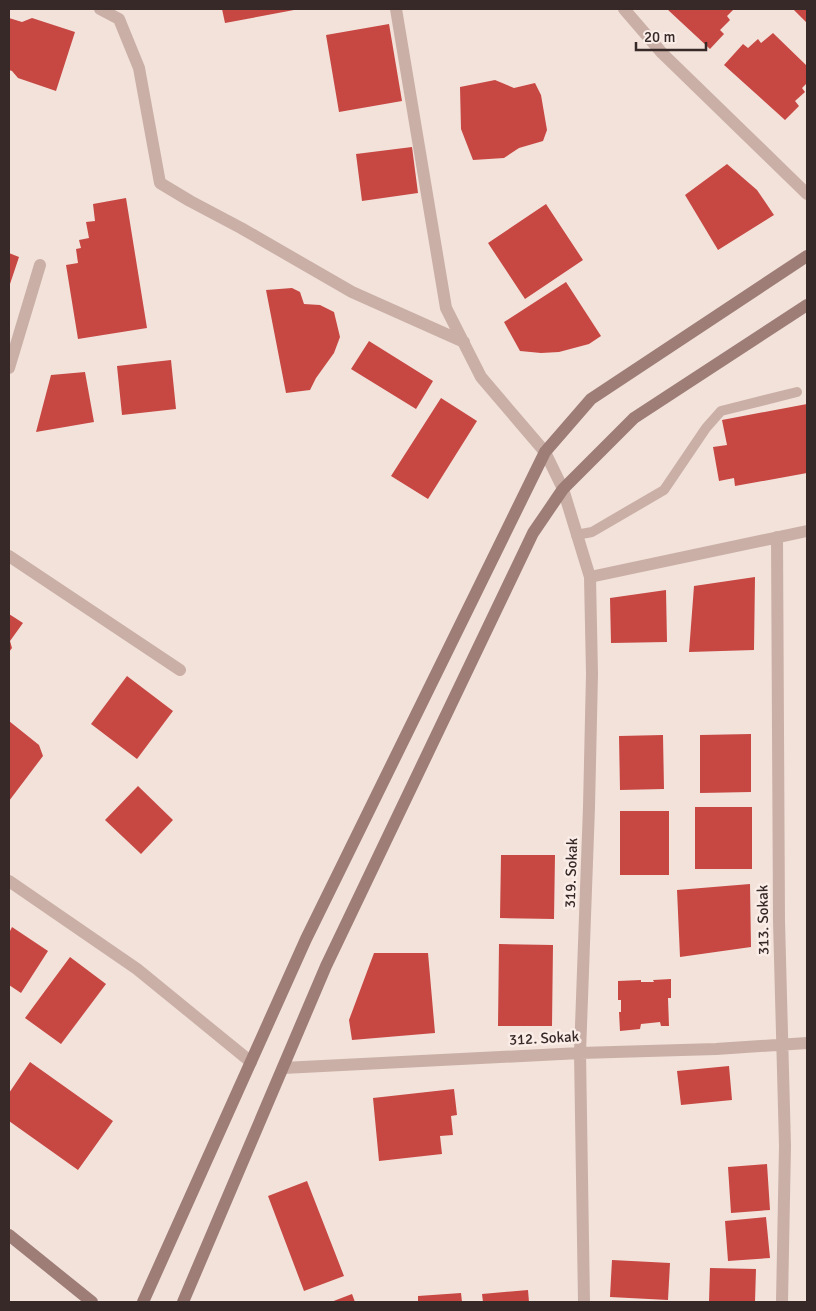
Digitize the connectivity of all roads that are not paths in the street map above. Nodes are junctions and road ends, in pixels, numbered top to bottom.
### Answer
1 (100, 9) edge
2 (396, 9) edge
3 (624, 9) edge
4 (807, 194) edge
5 (807, 256) edge
6 (40, 265) dead end
7 (807, 305) edge
8 (464, 342) junction
9 (9, 368) edge
10 (797, 392) dead end
11 (545, 452) junction
12 (563, 489) junction
13 (807, 531) edge
14 (576, 535) junction
15 (777, 537) junction
16 (9, 556) edge
17 (590, 577) junction
18 (180, 670) dead end
19 (9, 881) edge
20 (807, 1043) edge
21 (782, 1045) junction
22 (580, 1053) junction
23 (251, 1062) junction
24 (282, 1068) junction
25 (9, 1235) edge
26 (92, 1302) edge
27 (143, 1302) edge
28 (183, 1302) edge
29 (584, 1302) edge
30 (782, 1302) edge

1 - 8 street
2 - 8 street, 319. Sokak
3 - 4 street
5 - 11 street
6 - 9 street
7 - 12 street
8 - 11 street, 319. Sokak
10 - 14 lane
11 - 12 street, 319. Sokak
11 - 23 street
12 - 14 street, 319. Sokak
12 - 24 street
13 - 15 street
14 - 17 street, 319. Sokak
15 - 17 street
15 - 21 street, 313. Sokak
16 - 18 street
17 - 22 street, 319. Sokak
19 - 23 street
20 - 21 street, 312. Sokak
21 - 22 street, 312. Sokak
21 - 30 street, 313. Sokak
22 - 24 street, 312. Sokak
22 - 29 street, 319. Sokak
23 - 27 street
24 - 28 street
25 - 26 street

